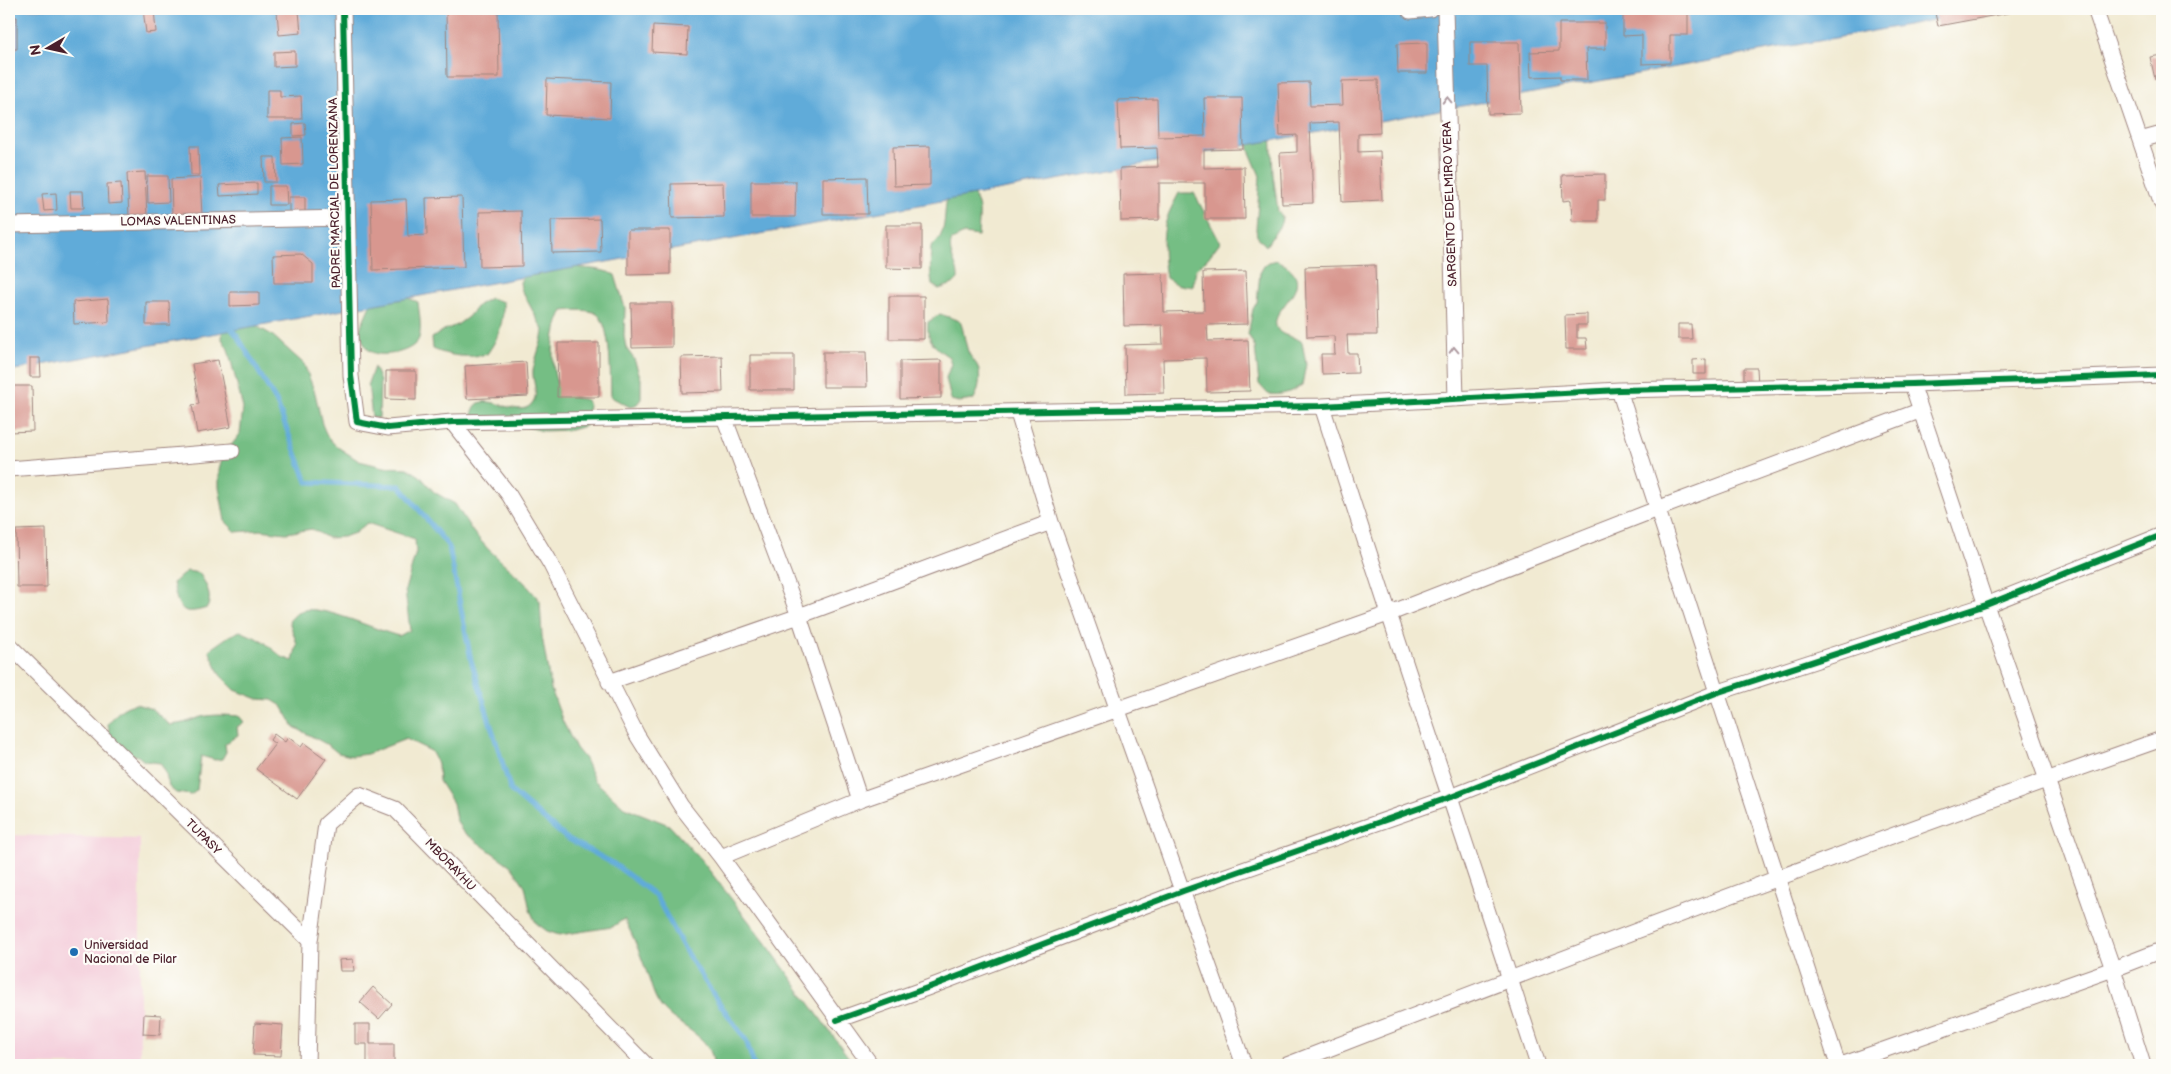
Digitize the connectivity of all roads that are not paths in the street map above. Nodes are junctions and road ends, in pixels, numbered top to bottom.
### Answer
1 (343, 9) edge
2 (1430, 9) edge
3 (1444, 9) edge
4 (2096, 9) edge
5 (1410, 10) edge
6 (2162, 134) edge
7 (2140, 140) junction
8 (2162, 204) edge
9 (346, 218) junction
10 (9, 225) edge
11 (2162, 375) edge
12 (1912, 384) junction
13 (1619, 390) junction
14 (1456, 399) junction
15 (1322, 406) junction
16 (1919, 411) junction
17 (1018, 413) junction
18 (724, 417) junction
19 (452, 422) junction
20 (232, 451) dead end
21 (9, 469) edge
22 (1656, 509) junction
23 (1051, 522) junction
24 (2162, 535) edge
25 (1986, 605) junction
26 (1388, 614) junction
27 (799, 616) junction
28 (9, 646) edge
29 (610, 682) junction
30 (1716, 693) junction
31 (1116, 708) junction
32 (2162, 739) edge
33 (2047, 779) junction
34 (1451, 797) junction
35 (860, 800) junction
36 (721, 856) junction
37 (1778, 878) junction
38 (1183, 892) junction
39 (310, 941) junction
40 (2162, 950) edge
41 (2113, 969) junction
42 (1510, 978) junction
43 (837, 1020) junction
44 (307, 1065) edge
45 (646, 1065) edge
46 (871, 1065) edge
47 (1244, 1065) edge
48 (1287, 1065) edge
49 (1538, 1065) edge
50 (1840, 1065) edge
51 (2144, 1065) edge

1 - 9 street, PADRE MARCIAL DE LORENZANA
2 - 5 street
14 -> 3 street, SARGENTO EDELMIRO VERA
4 - 7 street
6 - 7 street
7 - 8 street
9 - 10 street, LOMAS VALENTINAS
9 - 19 street, PADRE MARCIAL DE LORENZANA
11 - 12 street
12 - 13 street
12 - 16 street
13 - 14 street
13 - 22 street
14 - 15 street
15 - 17 street
15 - 26 street
16 - 22 street
16 - 25 street
17 - 18 street
17 - 23 street
18 - 19 street
18 - 27 street
19 - 29 street
20 - 21 street
22 - 26 street
22 - 30 street
23 - 27 street
23 - 31 street
24 - 25 street
25 - 30 street
25 - 33 street
26 - 31 street
26 - 34 street
27 - 29 street
27 - 35 street
28 - 39 street, TUPASY
29 - 36 street
30 - 34 street
30 - 37 street
31 - 35 street
31 - 38 street
32 - 33 street
33 - 37 street
33 - 41 street
34 - 38 street
34 - 42 street
35 - 36 street
36 - 43 street
37 - 42 street
37 - 50 street
38 - 43 street
38 - 47 street
39 - 44 street
39 - 45 street, MBORAYHU
40 - 41 street
41 - 50 street
41 - 51 street
42 - 48 street
42 - 49 street
43 - 46 street

